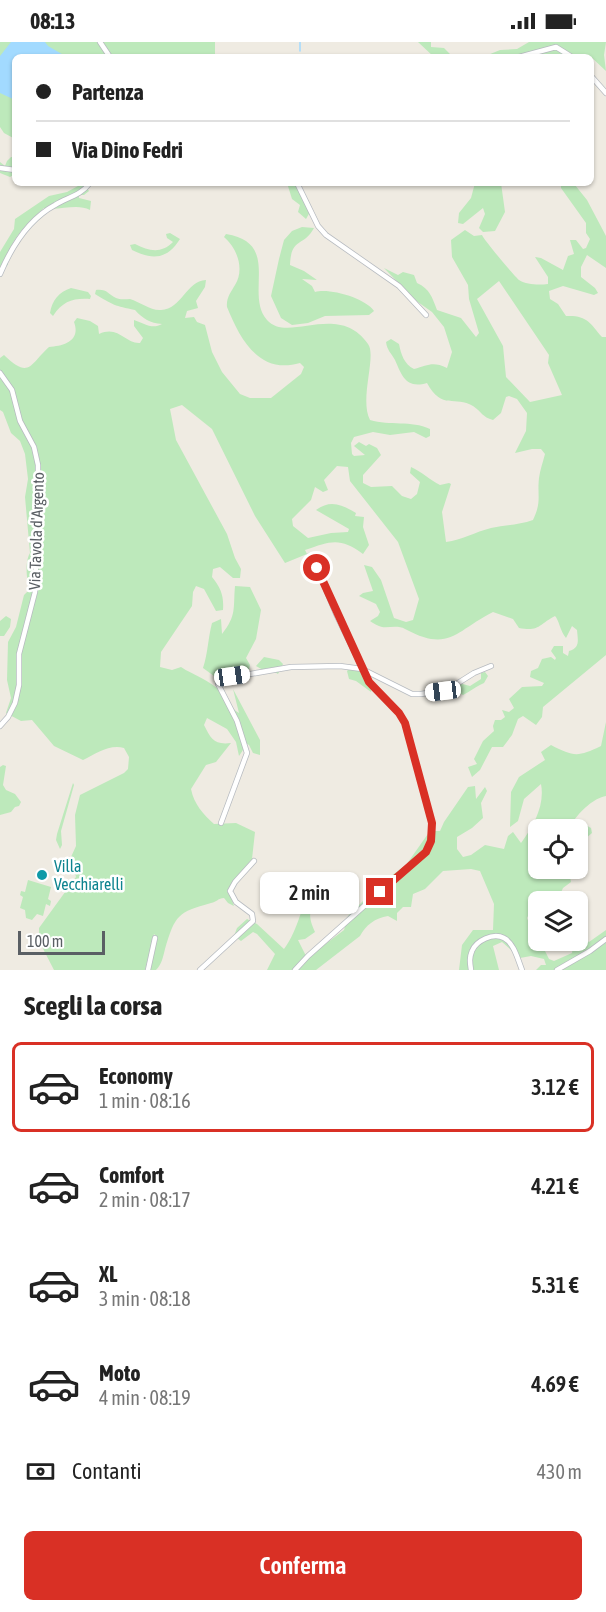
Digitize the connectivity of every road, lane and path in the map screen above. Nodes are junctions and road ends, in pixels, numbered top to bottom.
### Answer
1 (530, 54) edge
2 (568, 54) edge
3 (594, 79) edge
4 (606, 93) edge
5 (87, 186) edge
6 (298, 186) edge
7 (0, 274) edge
8 (426, 315) dead end
9 (0, 373) edge
10 (309, 556) dead end
11 (491, 666) dead end
12 (362, 669) junction
13 (0, 726) edge
14 (221, 823) dead end
15 (254, 861) dead end
16 (155, 938) dead end
17 (606, 939) edge
18 (148, 970) edge
19 (200, 970) edge
20 (295, 970) edge
21 (471, 970) edge
22 (522, 970) edge
23 (557, 970) edge

1 - 2 street
3 - 4 street
5 - 7 street
6 - 8 street
9 - 13 street, Via Tavola d'Argento
10 - 12 street
11 - 12 street
12 - 14 street
12 - 20 street
15 - 19 street
16 - 18 street
17 - 23 street
21 - 22 street

